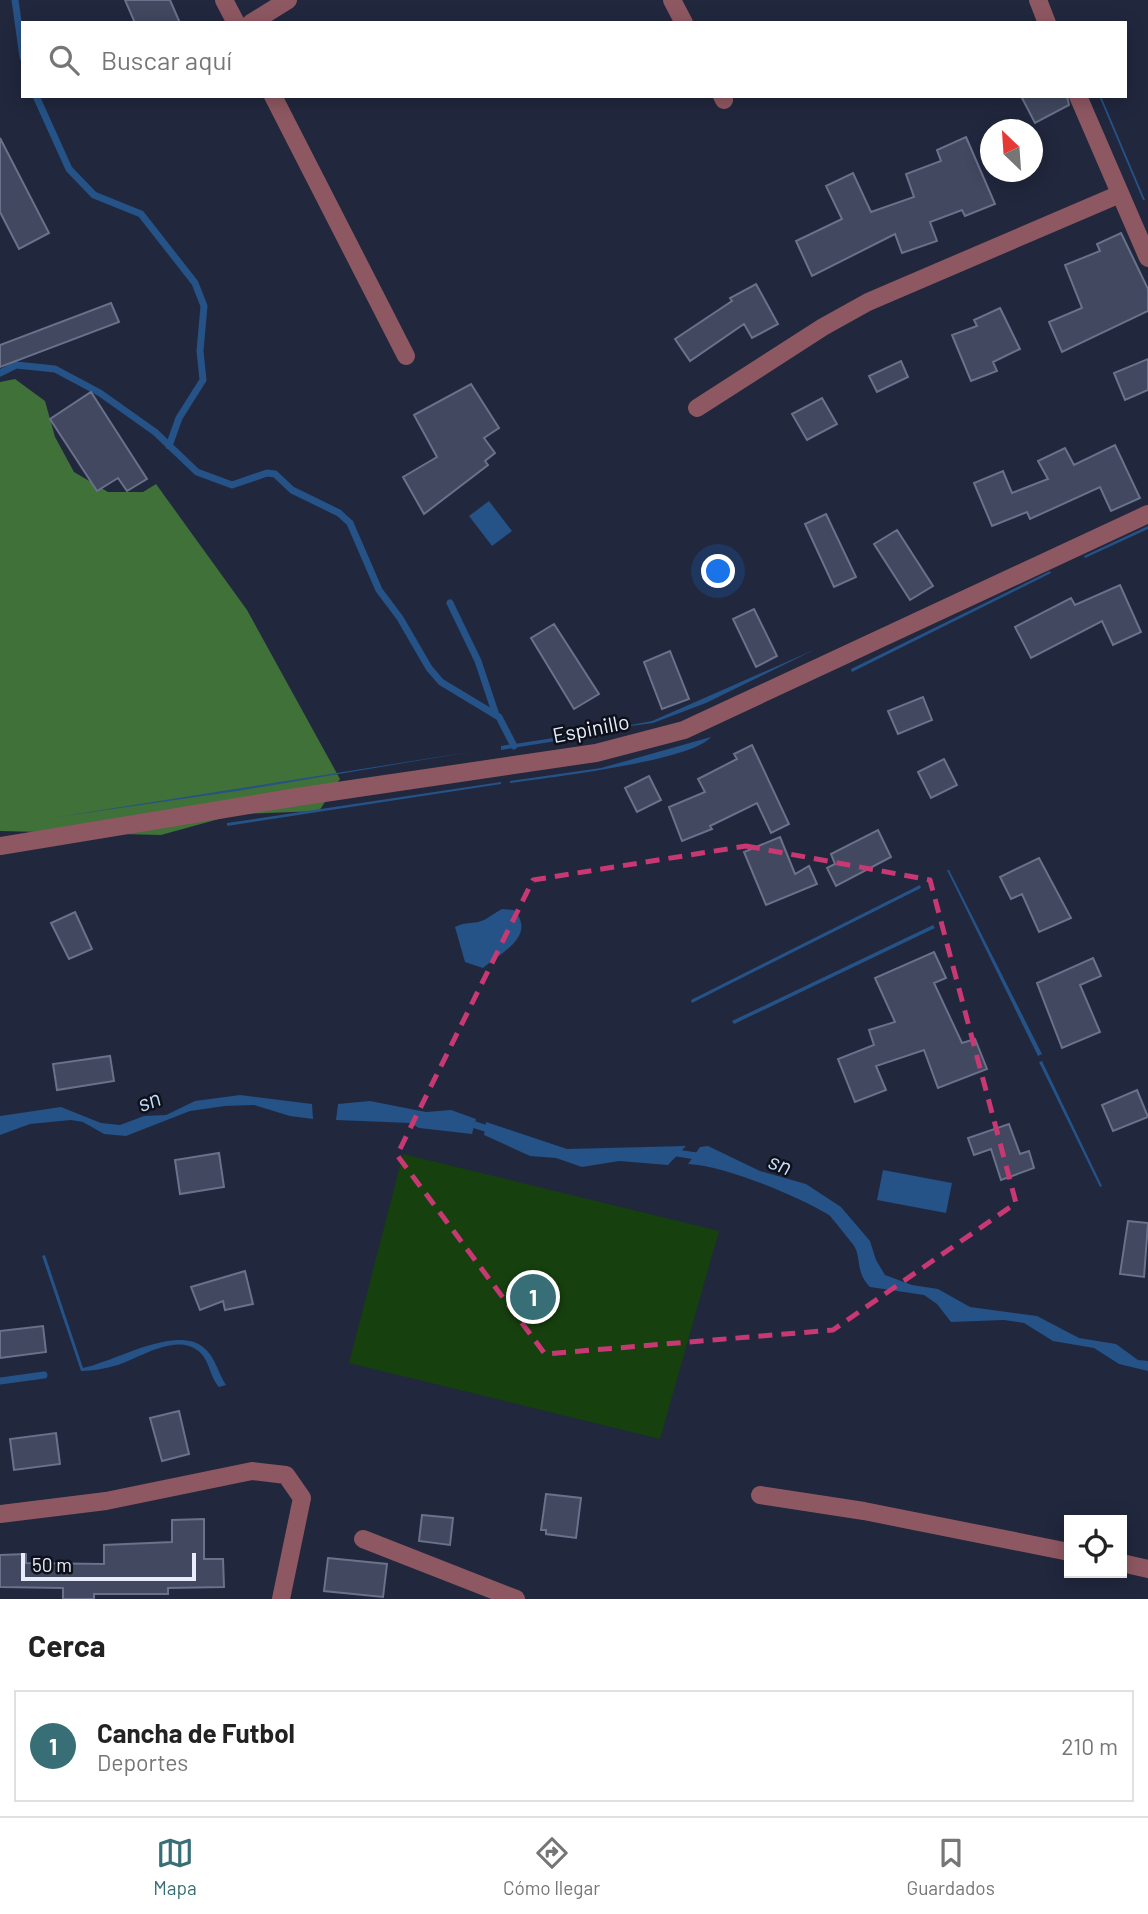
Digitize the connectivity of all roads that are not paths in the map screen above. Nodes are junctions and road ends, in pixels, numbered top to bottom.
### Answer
1 (224, 0) edge
2 (288, 0) edge
3 (672, 0) edge
4 (1038, 0) edge
5 (235, 21) edge
6 (254, 21) edge
7 (683, 21) edge
8 (1046, 21) edge
9 (274, 98) edge
10 (1079, 98) edge
11 (1119, 194) junction
12 (1148, 258) edge
13 (406, 356) dead end
14 (697, 408) dead end
15 (1148, 514) edge
16 (0, 846) edge
17 (760, 1495) dead end
18 (0, 1514) edge
19 (363, 1539) dead end
20 (1064, 1551) edge
21 (1127, 1564) edge
22 (1148, 1569) edge
23 (281, 1599) edge
24 (516, 1599) edge

1 - 5 street
2 - 6 street
3 - 7 street
4 - 8 street
9 - 13 street
10 - 11 street
11 - 12 street
11 - 14 street
15 - 16 street, Espinillo
17 - 20 street
18 - 23 street
19 - 24 street
21 - 22 street

